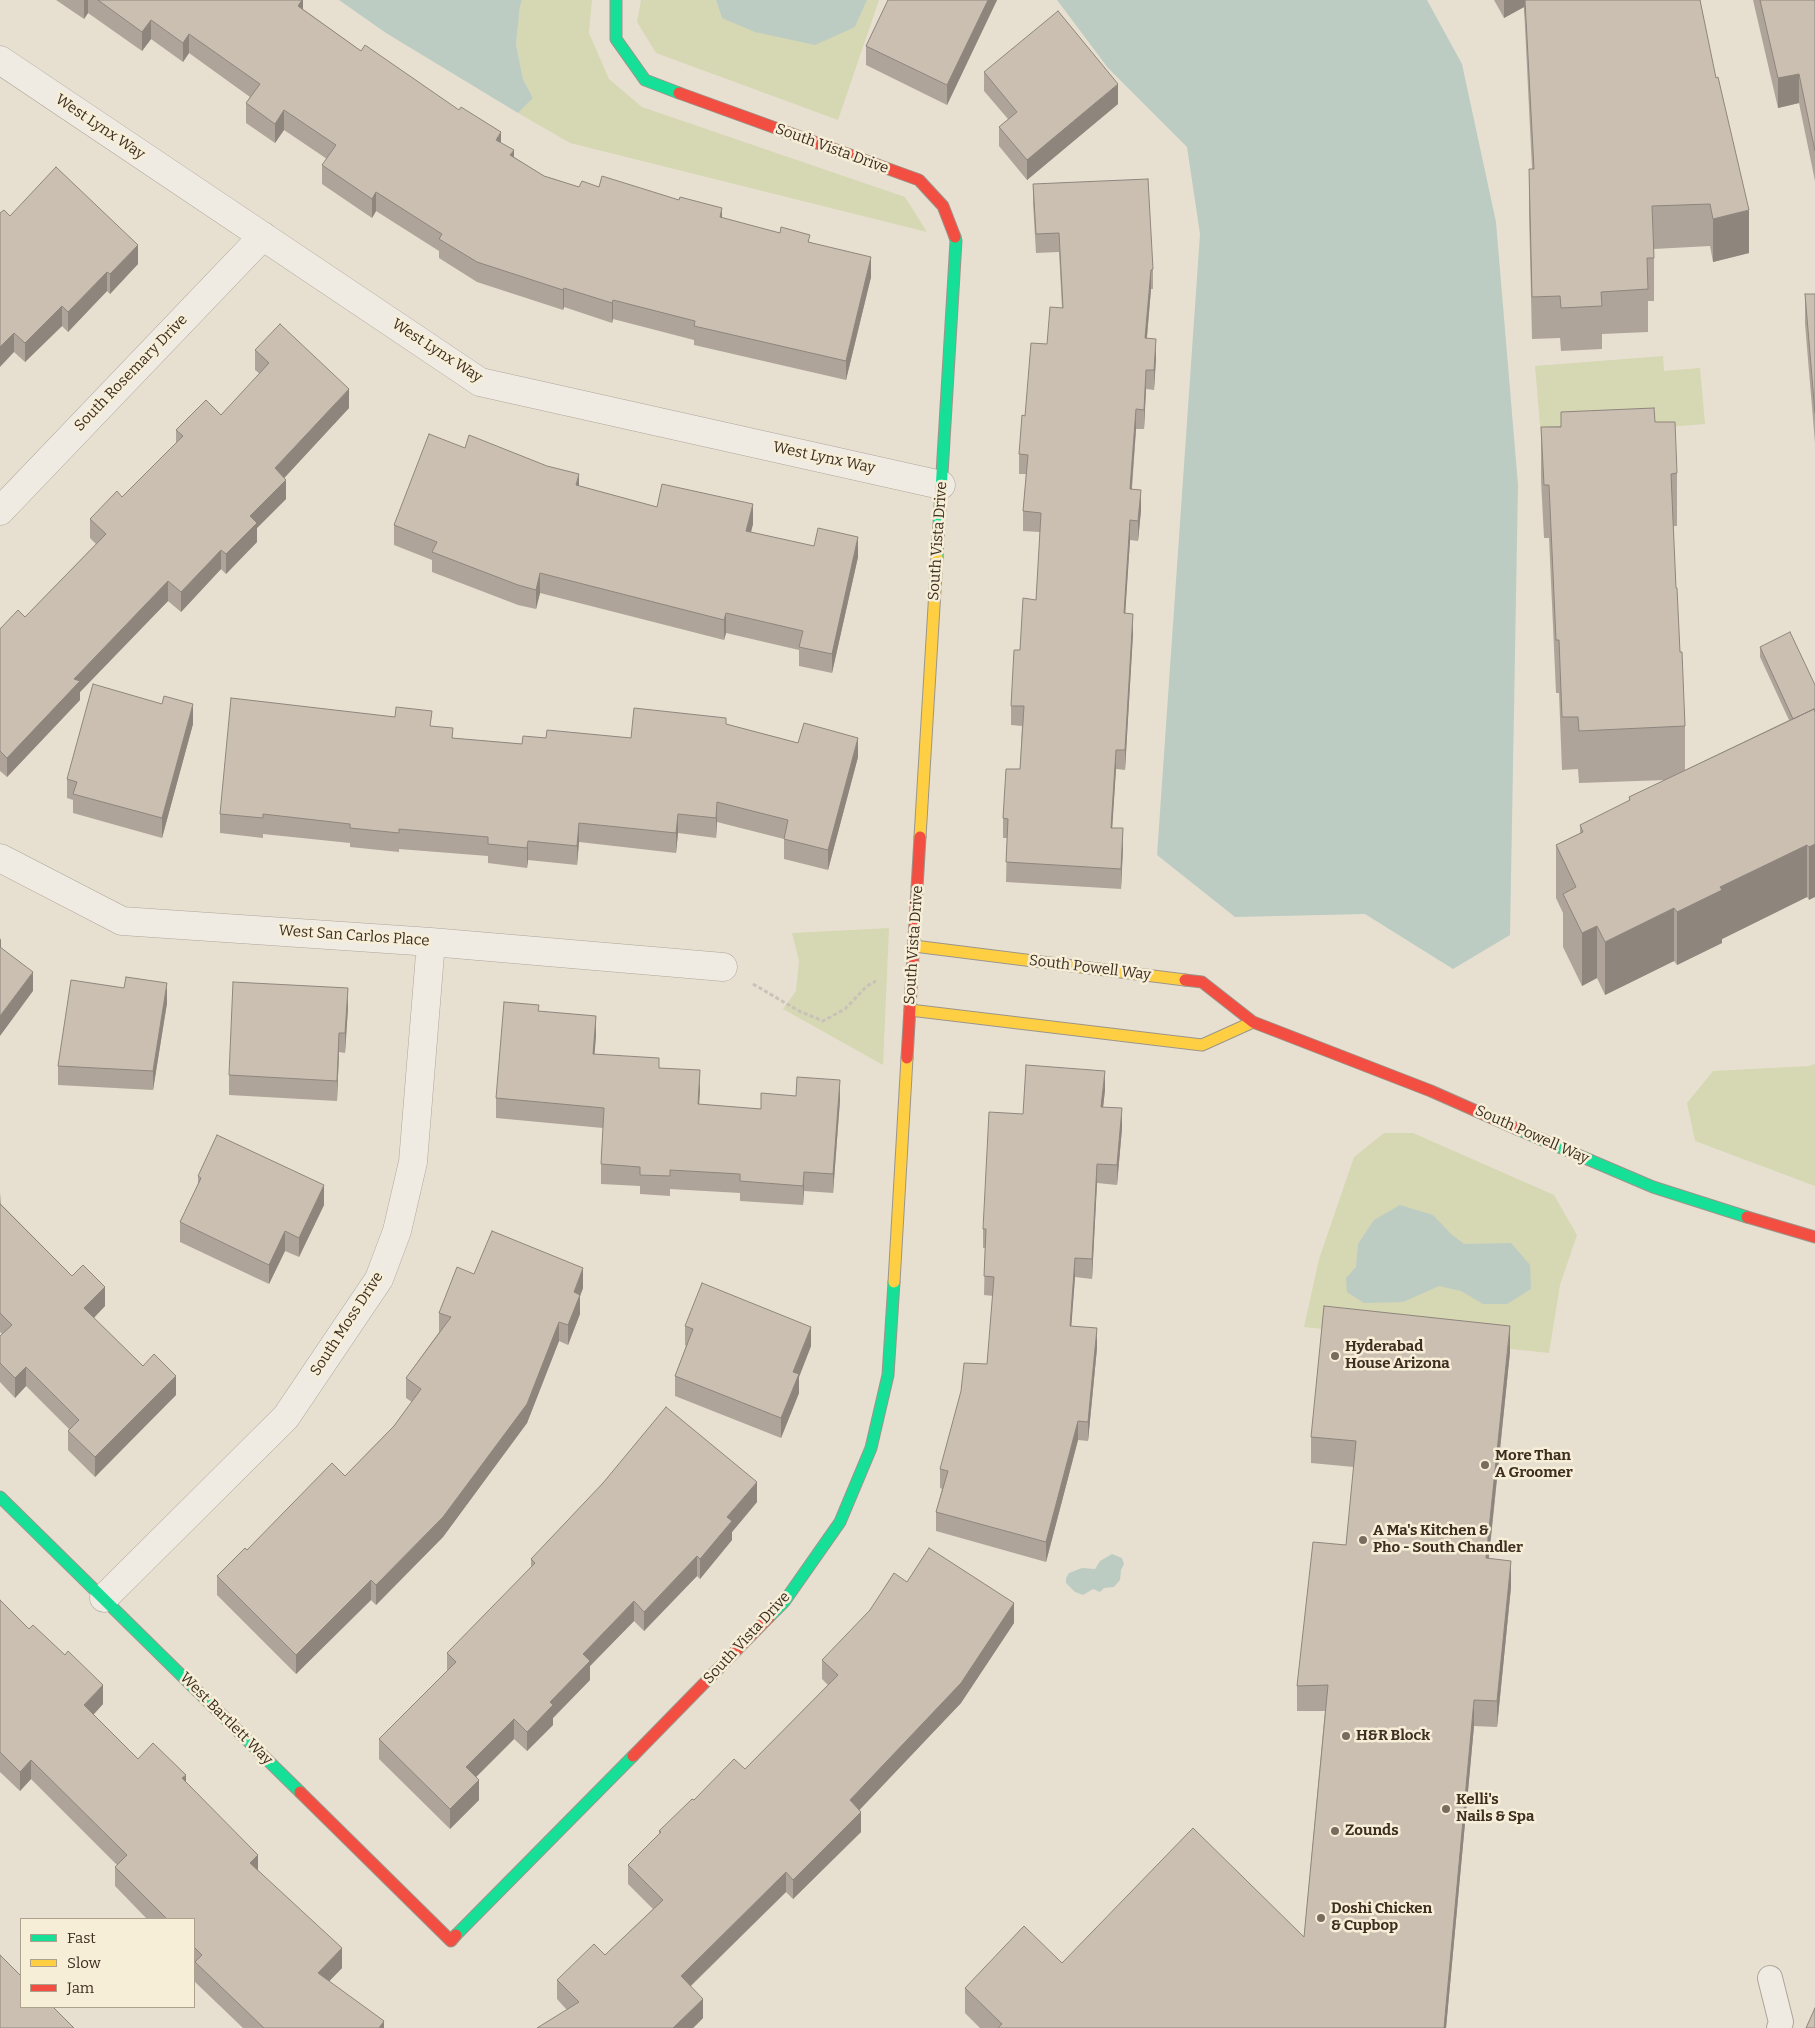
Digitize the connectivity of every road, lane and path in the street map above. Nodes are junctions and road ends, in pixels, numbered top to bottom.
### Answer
1 (616, 0) edge
2 (0, 60) edge
3 (263, 236) junction
4 (941, 484) junction
5 (0, 511) edge
6 (0, 858) edge
7 (432, 942) junction
8 (914, 946) junction
9 (912, 962) junction
10 (723, 967) joint
11 (910, 1010) junction
12 (1253, 1022) junction
13 (1815, 1237) edge
14 (0, 1496) edge
15 (104, 1598) junction
16 (451, 1941) joint
17 (1770, 1978) dead end
18 (1779, 2028) edge

1 - 4 street, South Vista Drive
2 - 3 street, West Lynx Way
3 - 4 street, West Lynx Way
3 - 5 street, South Rosemary Drive
4 - 8 street, South Vista Drive
6 - 7 street, West San Carlos Place
7 - 10 street, West San Carlos Place
7 - 15 street, South Moss Drive
8 - 9 street, South Vista Drive
8 - 12 street, South Powell Way
9 - 10 path
9 - 11 street, South Vista Drive
11 - 12 street
11 - 16 street, South Vista Drive
12 - 13 street, South Powell Way
14 - 15 street, West Bartlett Way
15 - 16 street, West Bartlett Way
17 - 18 lane

